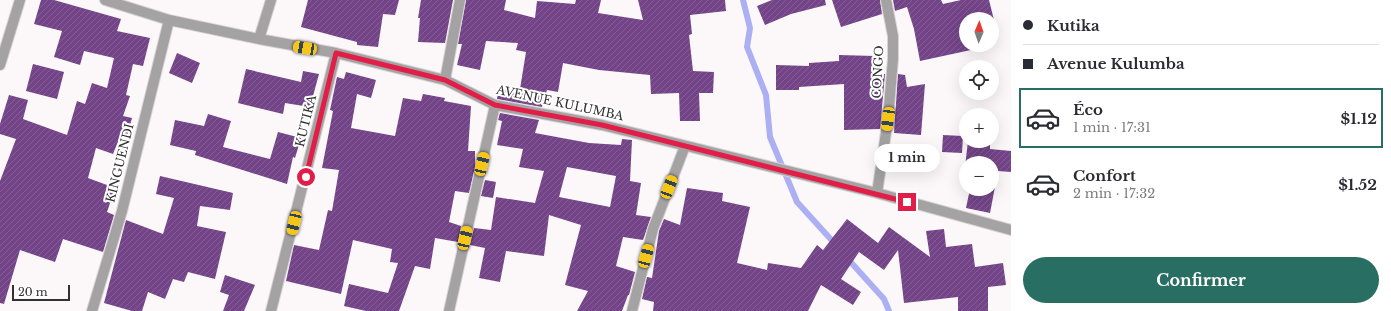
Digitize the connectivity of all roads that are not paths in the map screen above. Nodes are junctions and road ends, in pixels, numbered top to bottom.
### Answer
1 (20, 0) edge
2 (105, 0) edge
3 (270, 0) edge
4 (460, 0) edge
5 (886, 0) edge
6 (169, 20) junction
7 (259, 39) junction
8 (336, 53) junction
9 (0, 66) edge
10 (445, 80) junction
11 (495, 105) junction
12 (685, 146) junction
13 (877, 193) junction
14 (1011, 230) edge
15 (92, 311) edge
16 (271, 311) edge
17 (449, 311) edge
18 (632, 311) edge

1 - 9 street
2 - 6 street, AVENUE KULUMBA
3 - 7 street
4 - 10 street
5 - 13 street, CONGO
6 - 7 street, AVENUE KULUMBA
6 - 15 street, KINGUENDI
7 - 8 street, AVENUE KULUMBA
8 - 10 street, AVENUE KULUMBA
8 - 16 street, KUTIKA
10 - 11 street, AVENUE KULUMBA
11 - 12 street, AVENUE KULUMBA
11 - 17 street
12 - 13 street, AVENUE KULUMBA
12 - 18 street
13 - 14 street, AVENUE KULUMBA

